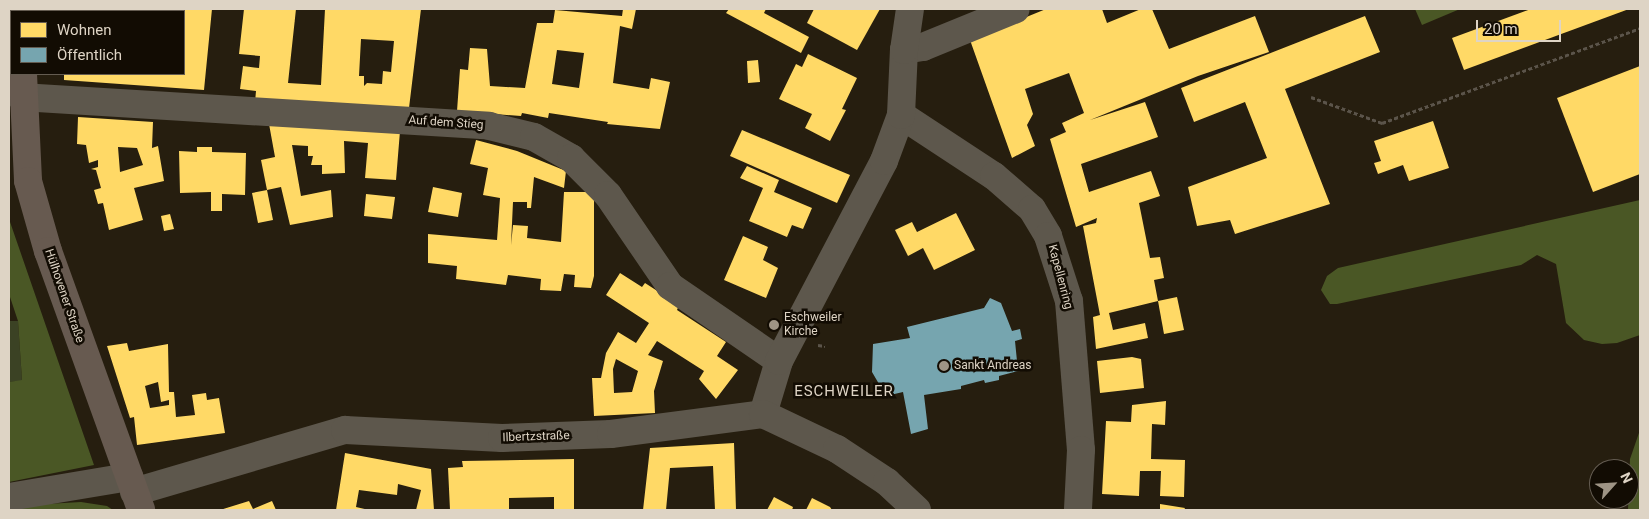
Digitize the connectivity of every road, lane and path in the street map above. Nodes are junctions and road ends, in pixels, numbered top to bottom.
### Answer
1 (910, 9) edge
2 (1016, 9) edge
3 (1640, 28) edge
4 (904, 50) junction
5 (22, 85) edge
6 (1311, 96) dead end
7 (901, 116) junction
8 (778, 361) junction
9 (763, 414) junction
10 (135, 493) edge
11 (9, 497) edge
12 (917, 510) edge
13 (1078, 510) edge

1 - 4 street
2 - 4 street
3 - 6 path
4 - 7 street
5 - 8 street, Auf dem Stieg
5 - 10 main road, Hülhovener Straße
7 - 8 street
7 - 13 street, Kapellenring
8 - 9 street
9 - 10 street, Ilbertzstraße
9 - 12 street
10 - 11 street, Ilbertzstraße

